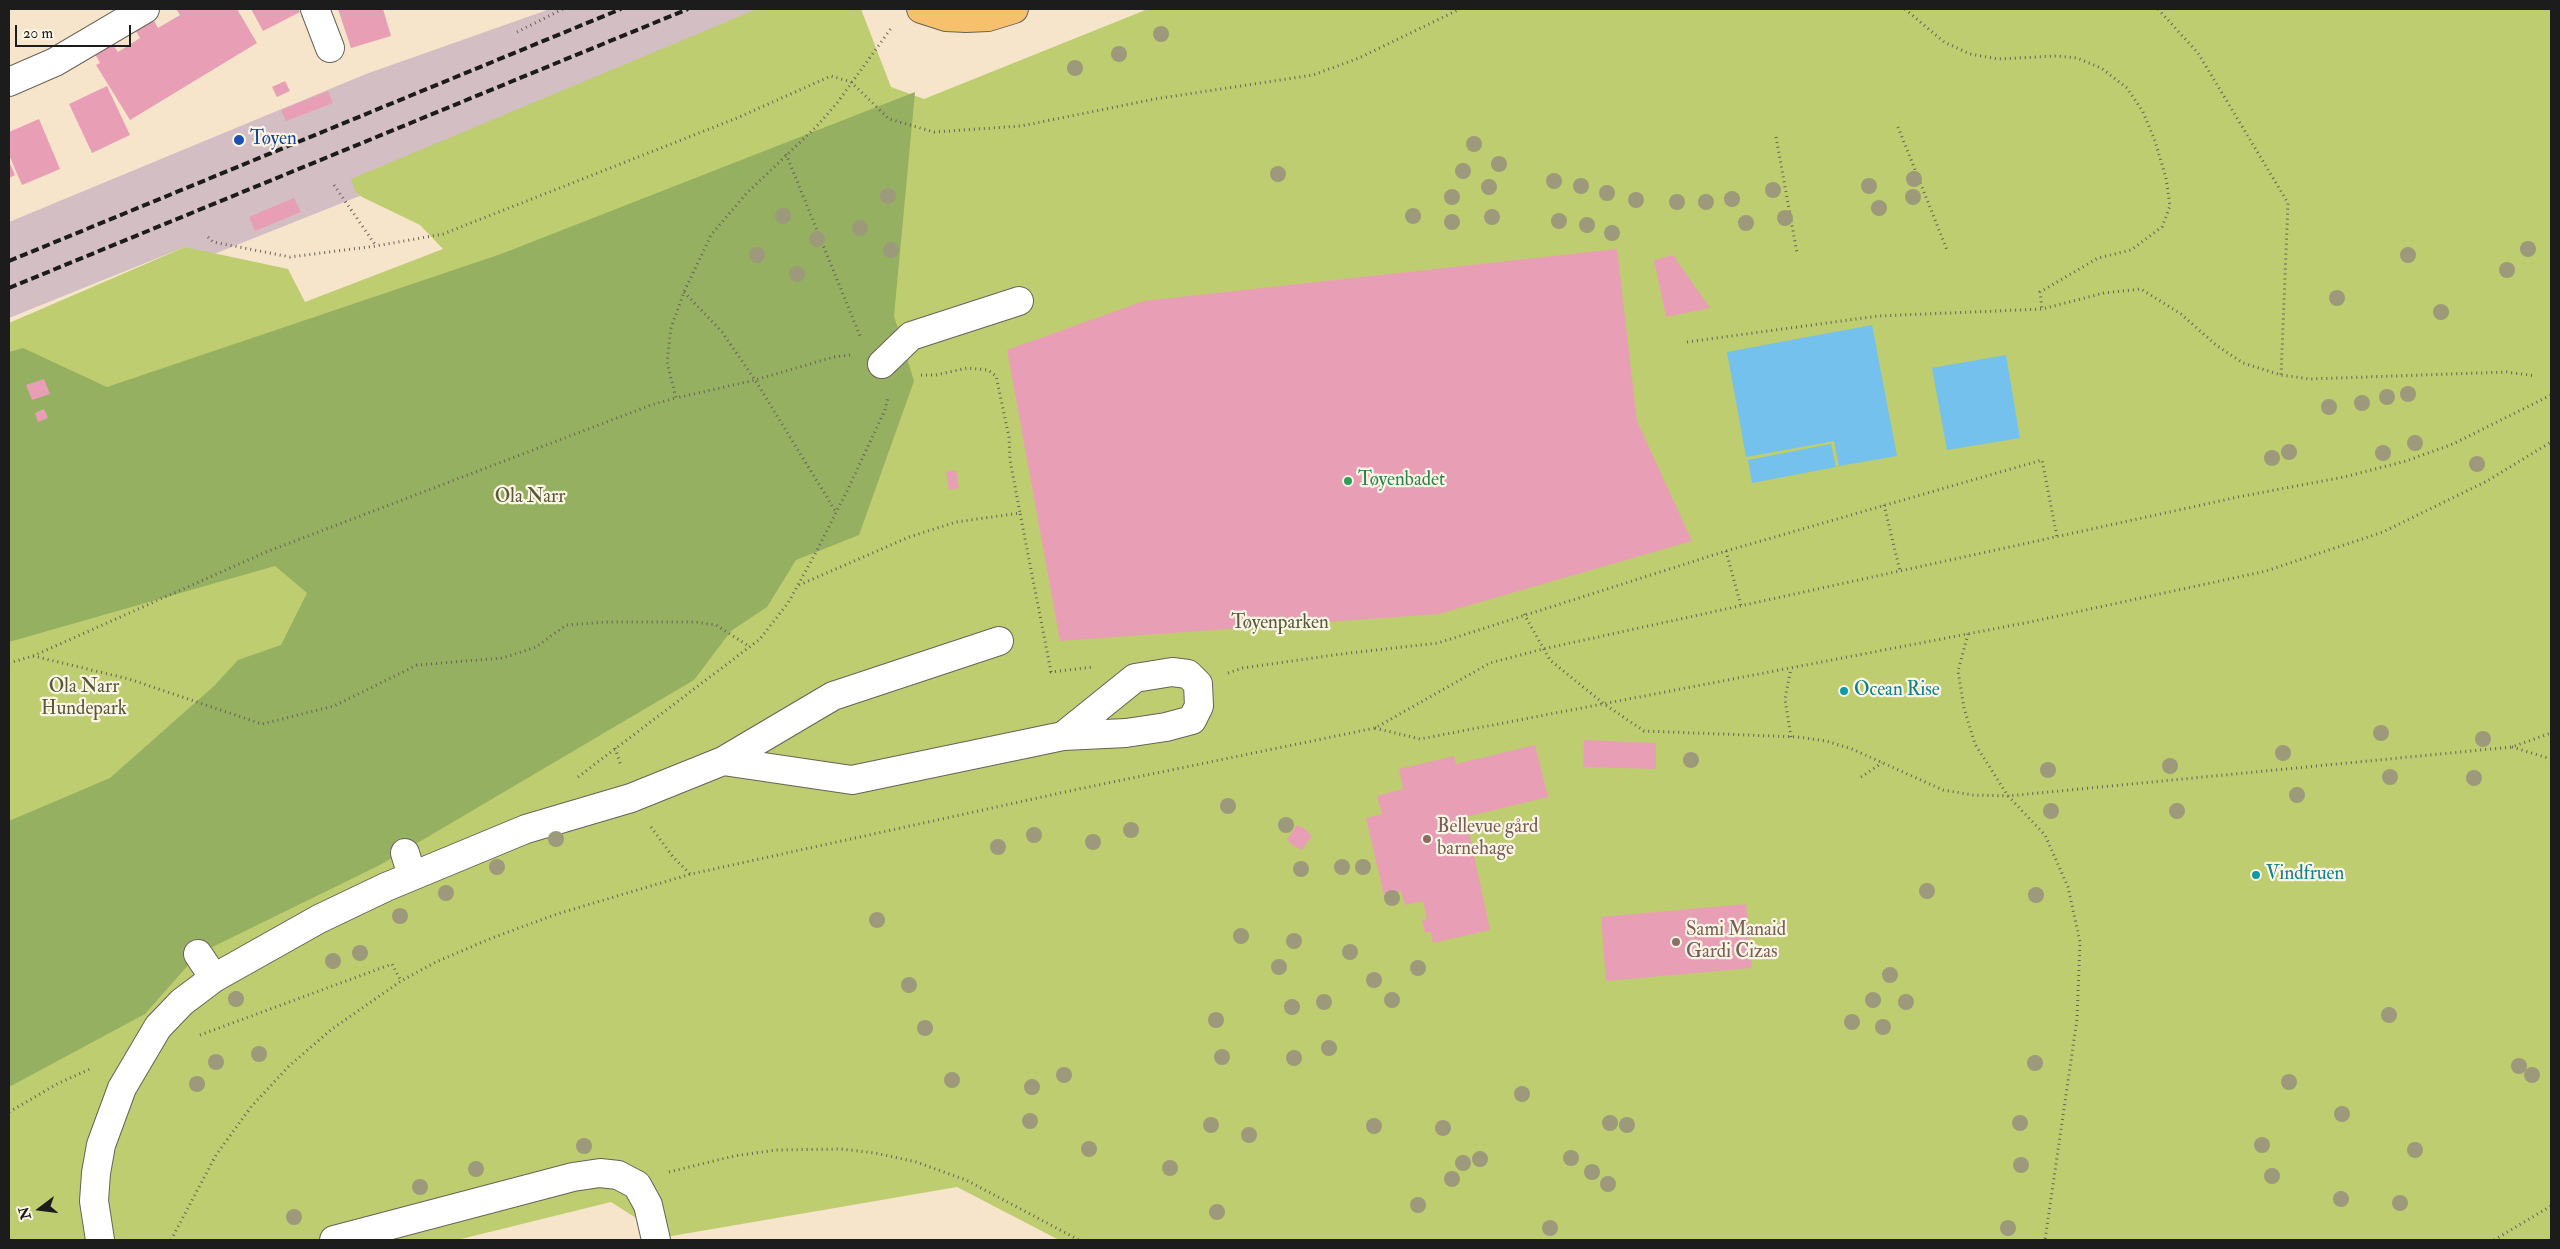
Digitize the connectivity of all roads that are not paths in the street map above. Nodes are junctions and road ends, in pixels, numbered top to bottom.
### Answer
1 (145, 9) edge
2 (315, 9) edge
3 (921, 9) edge
4 (1014, 9) edge
5 (330, 48) dead end
6 (9, 82) edge
7 (1019, 301) dead end
8 (880, 366) road end
9 (999, 641) dead end
10 (1062, 736) junction
11 (723, 761) junction
12 (198, 954) dead end
13 (214, 978) junction
14 (100, 1240) edge
15 (334, 1240) edge
16 (656, 1240) edge

1 - 6 street
2 - 5 street
3 - 4 main road
7 - 8 street
9 - 11 street
10 - 10 street
10 - 11 street
11 - 13 street
12 - 13 street
13 - 14 street
15 - 16 street

